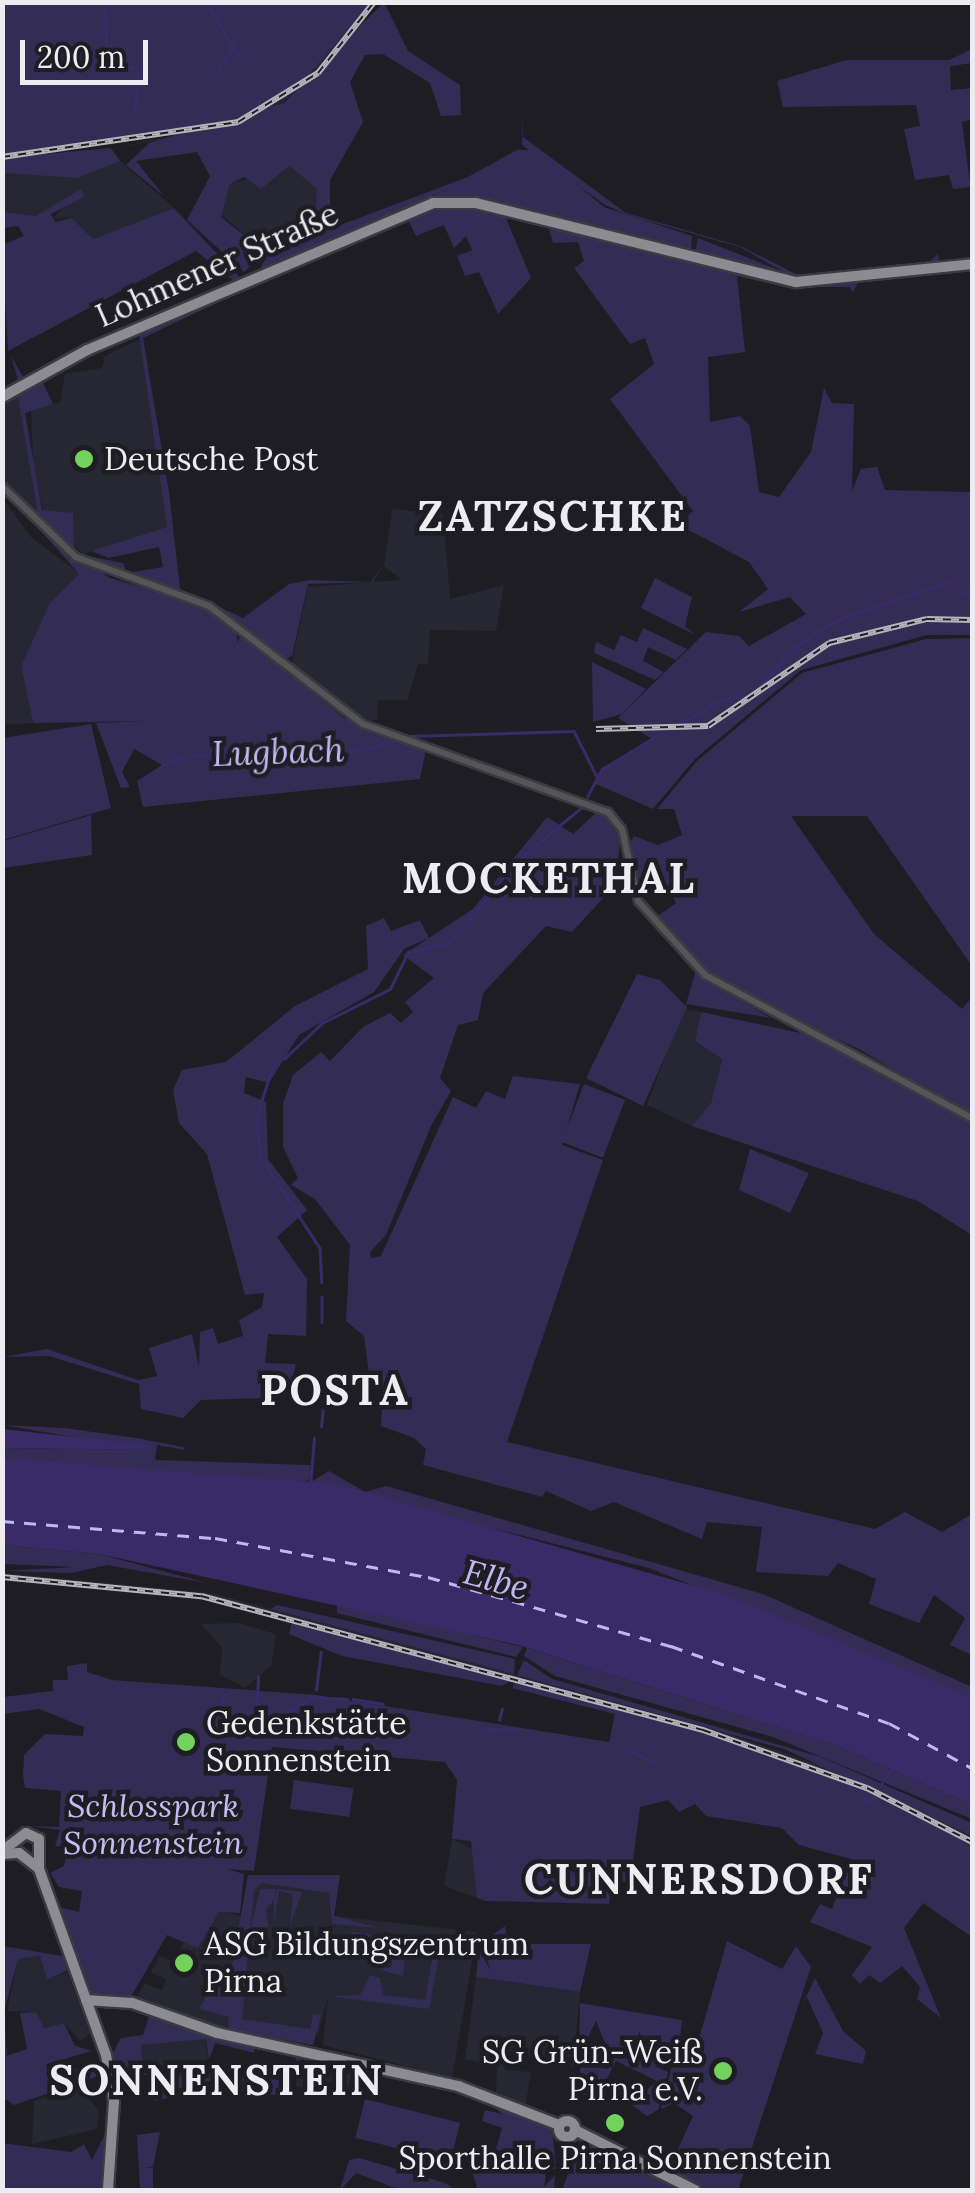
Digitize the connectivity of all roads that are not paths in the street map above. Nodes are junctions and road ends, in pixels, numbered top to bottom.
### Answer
1 (972, 264) edge
2 (2, 396) edge
3 (2, 486) edge
4 (972, 1118) edge
5 (3, 1853) edge
6 (31, 1854) junction
7 (123, 2002) junction
8 (106, 2007) junction
9 (87, 2008) junction
10 (97, 2030) junction
11 (106, 2059) junction
12 (108, 2190) edge
13 (695, 2190) edge

1 - 2 main road, Lohmener Straße
3 - 4 street
5 - 6 main road
5 - 6 main road
6 - 9 main road
7 - 8 main road
7 - 9 main road
7 - 13 main road
8 - 9 main road
8 - 10 main road
9 - 10 main road
9 - 11 main road
10 - 11 main road
11 - 12 main road

